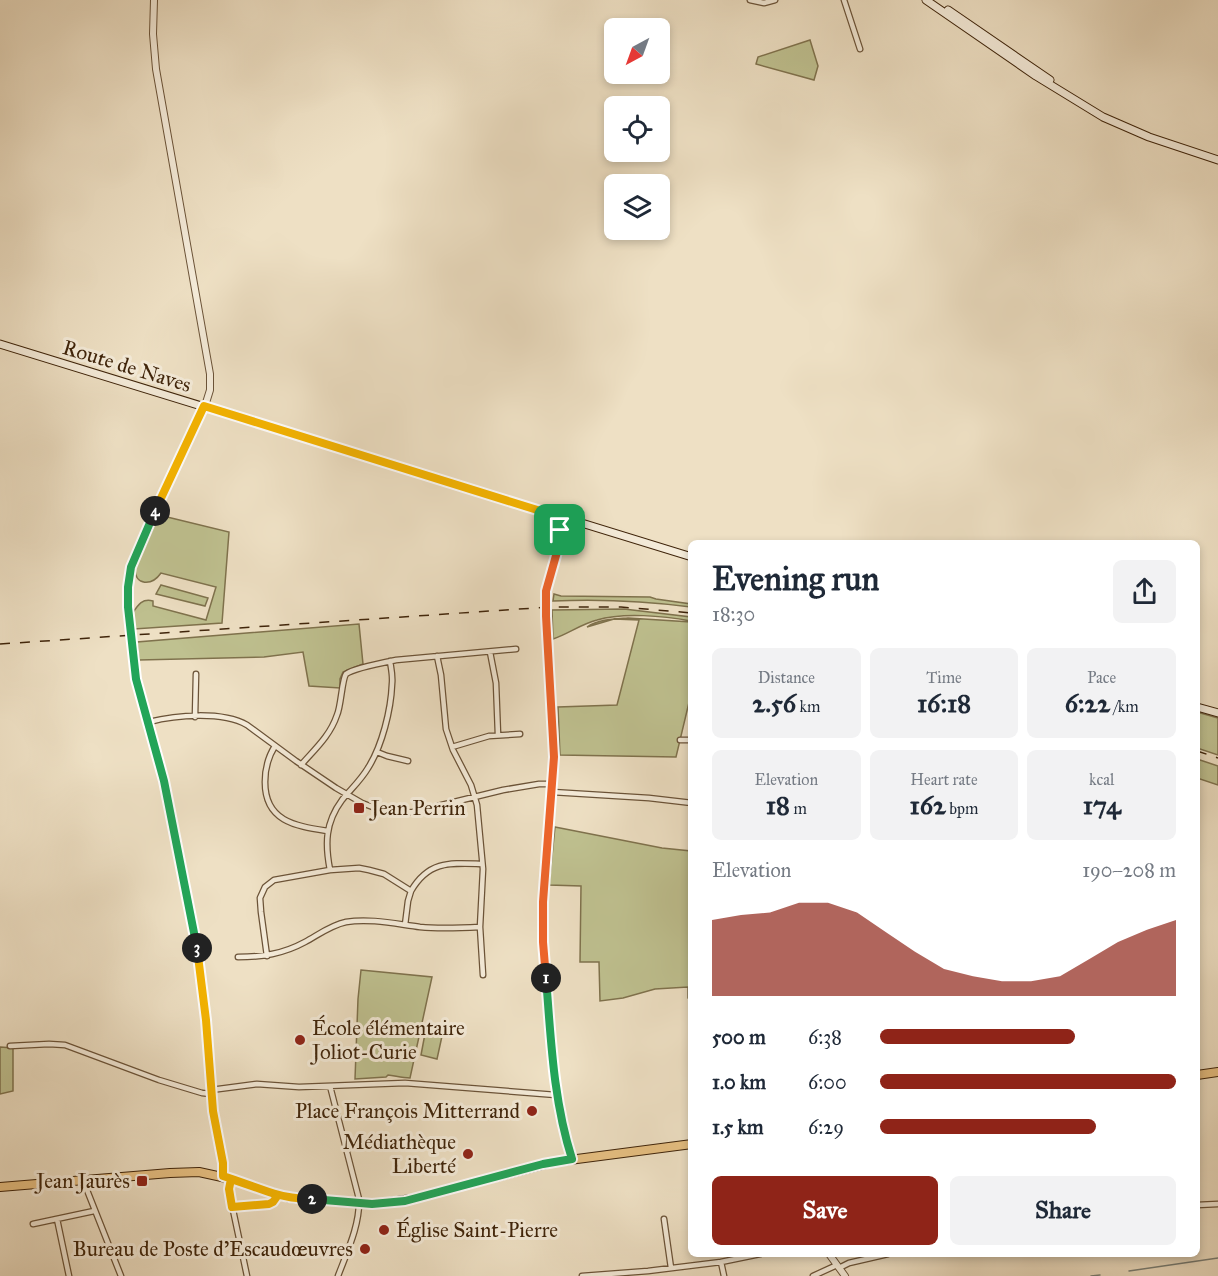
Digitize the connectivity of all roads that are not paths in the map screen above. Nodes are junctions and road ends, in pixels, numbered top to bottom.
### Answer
1 (154, 0) edge
2 (750, 0) edge
3 (775, 0) edge
4 (844, 0) edge
5 (926, 0) edge
6 (937, 4) edge
7 (860, 48) dead end
8 (1218, 160) edge
9 (0, 344) edge
10 (204, 406) junction
11 (563, 518) junction
12 (573, 521) junction
13 (557, 552) junction
14 (688, 556) edge
15 (516, 649) dead end
16 (490, 652) junction
17 (437, 656) junction
18 (390, 661) junction
19 (196, 675) dead end
20 (1200, 708) edge
21 (1218, 714) edge
22 (195, 717) junction
23 (149, 722) junction
24 (520, 734) dead end
25 (498, 735) junction
26 (680, 740) dead end
27 (688, 740) edge
28 (275, 746) junction
29 (452, 747) junction
30 (377, 752) junction
31 (408, 761) dead end
32 (301, 765) junction
33 (553, 783) junction
34 (552, 792) junction
35 (347, 794) junction
36 (475, 796) junction
37 (688, 803) edge
38 (328, 831) junction
39 (482, 864) junction
40 (330, 870) junction
41 (411, 891) junction
42 (405, 925) junction
43 (480, 927) junction
44 (267, 956) junction
45 (238, 957) dead end
46 (483, 975) dead end
47 (10, 1046) dead end
48 (1218, 1072) edge
49 (1200, 1075) edge
50 (330, 1086) junction
51 (211, 1092) junction
52 (556, 1095) junction
53 (688, 1146) edge
54 (572, 1159) junction
55 (227, 1178) junction
56 (82, 1180) junction
57 (0, 1187) edge
58 (278, 1195) junction
59 (359, 1203) junction
60 (1218, 1204) edge
61 (1200, 1205) edge
62 (232, 1207) junction
63 (94, 1211) junction
64 (57, 1219) junction
65 (664, 1219) dead end
66 (33, 1224) dead end
67 (745, 1257) edge
68 (831, 1257) edge
69 (875, 1257) edge
70 (721, 1262) junction
71 (838, 1266) junction
72 (671, 1268) junction
73 (69, 1276) edge
74 (121, 1276) edge
75 (248, 1276) edge
76 (338, 1276) edge
77 (582, 1276) edge
78 (724, 1276) edge
79 (813, 1276) edge
80 (845, 1276) edge

1 - 10 street
2 - 3 street
4 - 7 street
5 - 6 main road
6 - 8 main road
9 - 10 main road, Route de Naves
10 - 11 main road, Route de Naves
10 - 23 street
11 - 12 main road, Route de Naves
11 - 13 street
12 - 13 street
12 - 14 main road, Route de Naves
13 - 33 street
15 - 16 street
16 - 17 street
16 - 25 street
17 - 18 street
17 - 29 street
18 - 30 street
18 - 32 street
19 - 22 street
20 - 21 main road
22 - 23 street
22 - 28 street
23 - 51 street
24 - 25 street
25 - 29 street
26 - 27 street
28 - 32 street
28 - 38 street
29 - 36 street
30 - 31 street
30 - 35 street
32 - 35 street
33 - 34 street
33 - 36 street
34 - 37 street
34 - 52 street
35 - 36 street
35 - 38 street
36 - 39 street
38 - 40 street
39 - 41 street
39 - 43 street
40 - 41 street
40 - 44 street
41 - 42 street
42 - 43 street
42 - 44 street
43 - 46 street
44 - 45 street
47 - 51 street
48 - 49 main road
50 - 51 street
50 - 52 street
50 - 59 street
51 - 55 street
52 - 54 street
53 - 54 main road
54 - 59 main road
55 - 56 main road
55 - 58 main road
55 - 62 street
56 - 57 main road
56 - 63 street
58 - 59 main road
58 - 62 street
59 - 76 street
60 - 61 street
62 - 75 street
63 - 64 street
63 - 74 street
64 - 66 street
64 - 73 street
65 - 72 street
67 - 70 street
68 - 71 street
69 - 71 street
70 - 72 street
70 - 78 street
71 - 79 street
71 - 80 street
72 - 77 street

